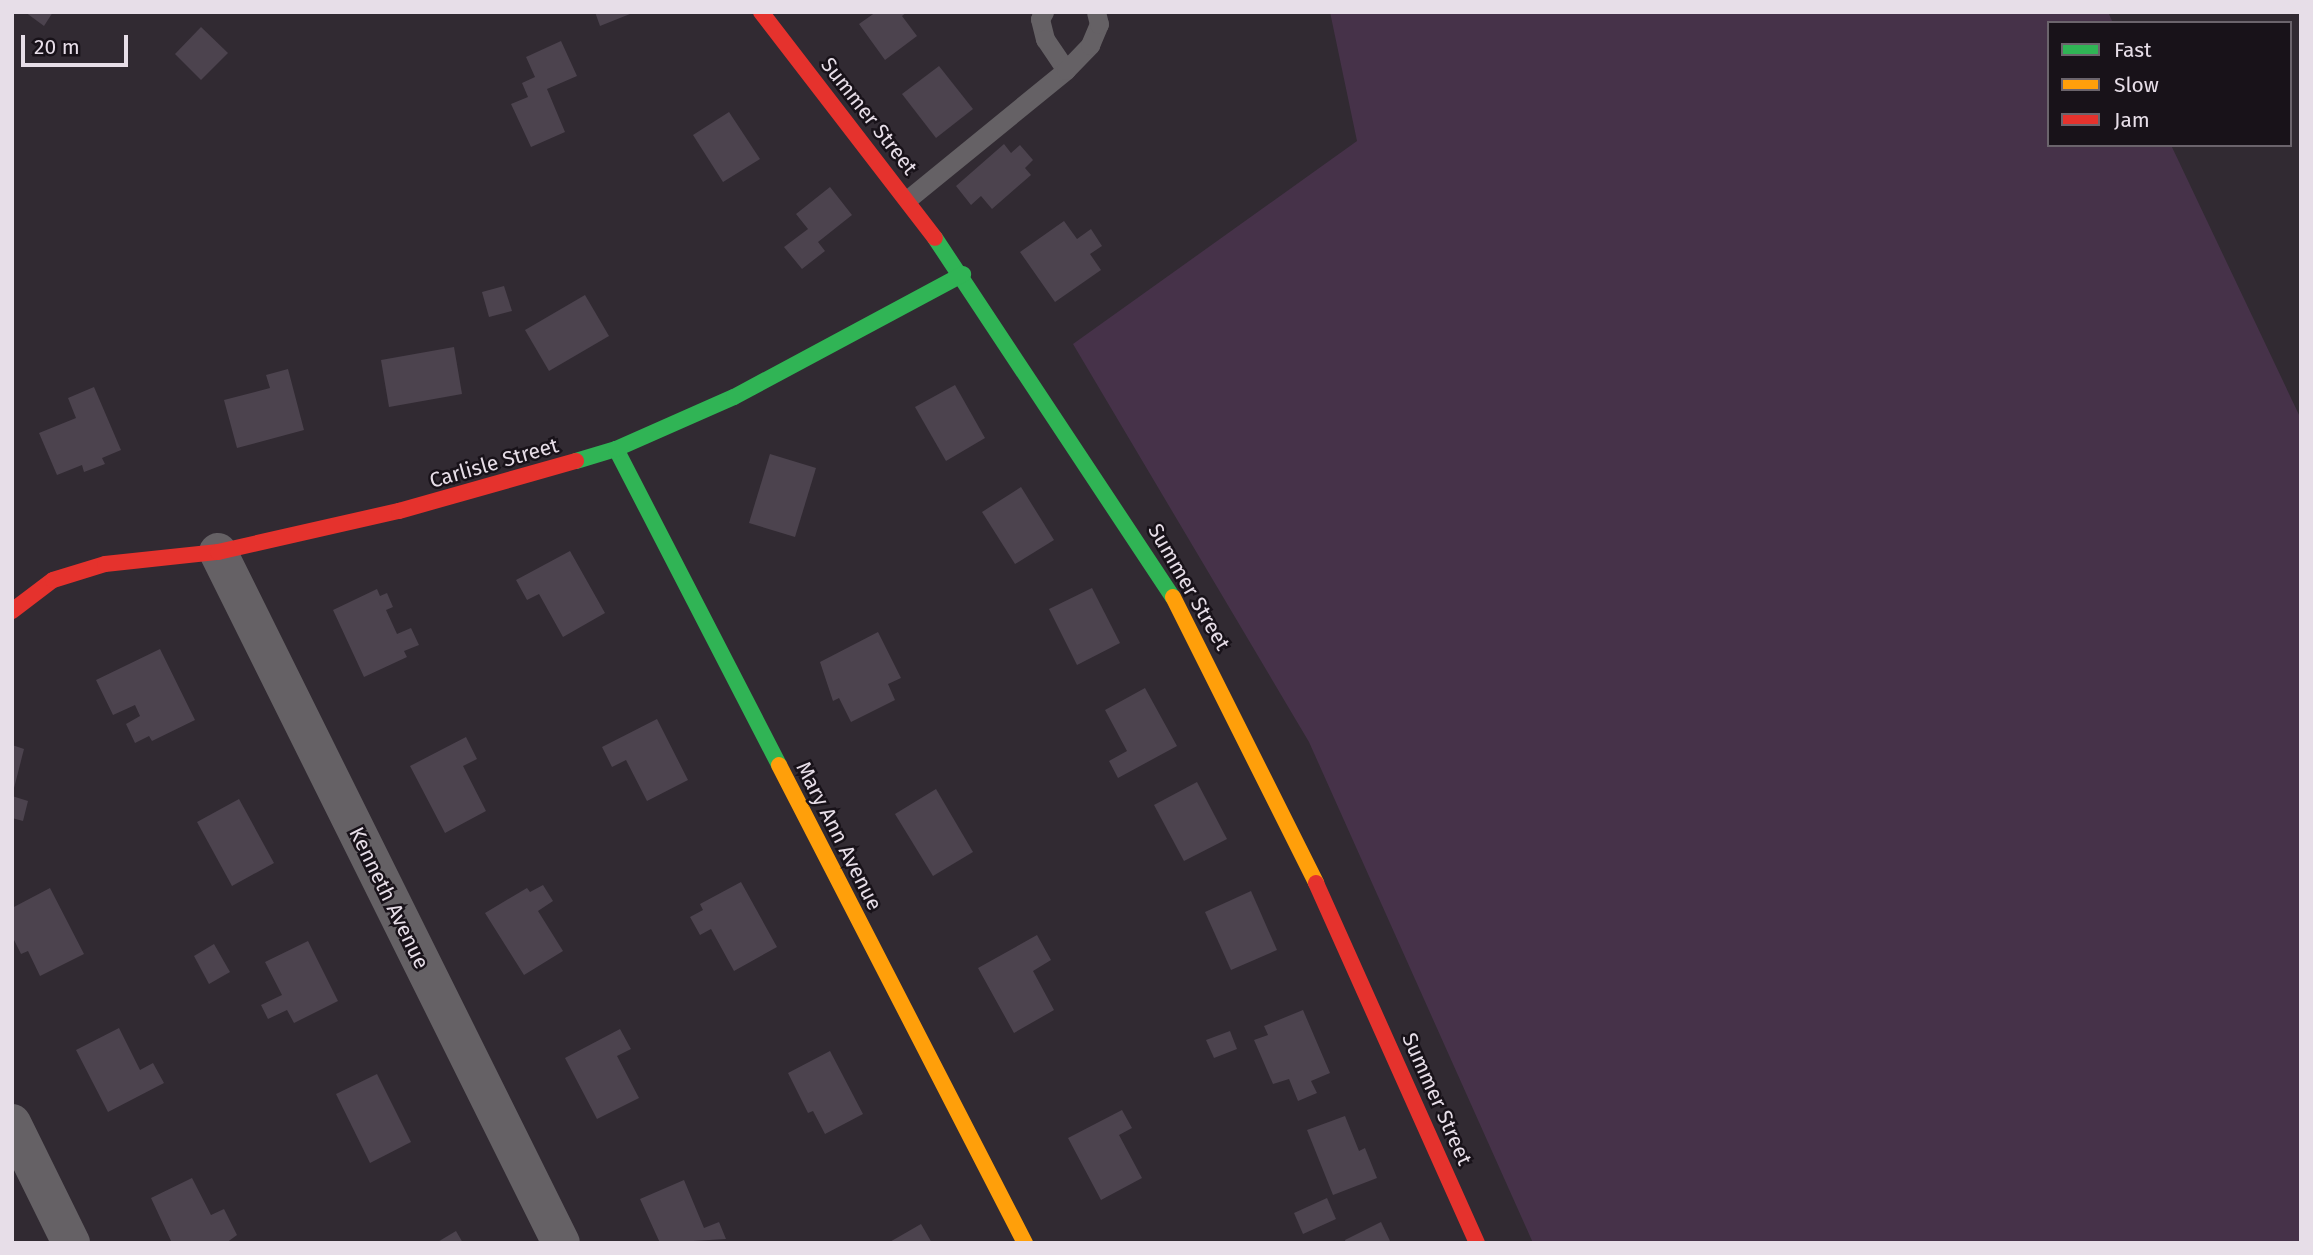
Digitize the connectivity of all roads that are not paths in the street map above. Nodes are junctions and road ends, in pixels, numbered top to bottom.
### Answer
1 (761, 12) edge
2 (1044, 12) edge
3 (1096, 12) edge
4 (1066, 70) junction
5 (908, 199) junction
6 (963, 274) junction
7 (616, 449) junction
8 (218, 552) junction
9 (12, 611) edge
10 (12, 1123) edge
11 (71, 1243) edge
12 (561, 1243) edge
13 (1025, 1243) edge
14 (1477, 1243) edge

1 - 5 street, Summer Street
2 - 4 lane
3 - 4 lane
4 - 5 lane
5 - 6 street, Summer Street
6 - 7 street, Carlisle Street
6 - 14 street, Summer Street
7 - 8 street, Carlisle Street
7 - 13 street, Mary Ann Avenue
8 - 9 street, Carlisle Street
8 - 12 street, Kenneth Avenue
10 - 11 street

